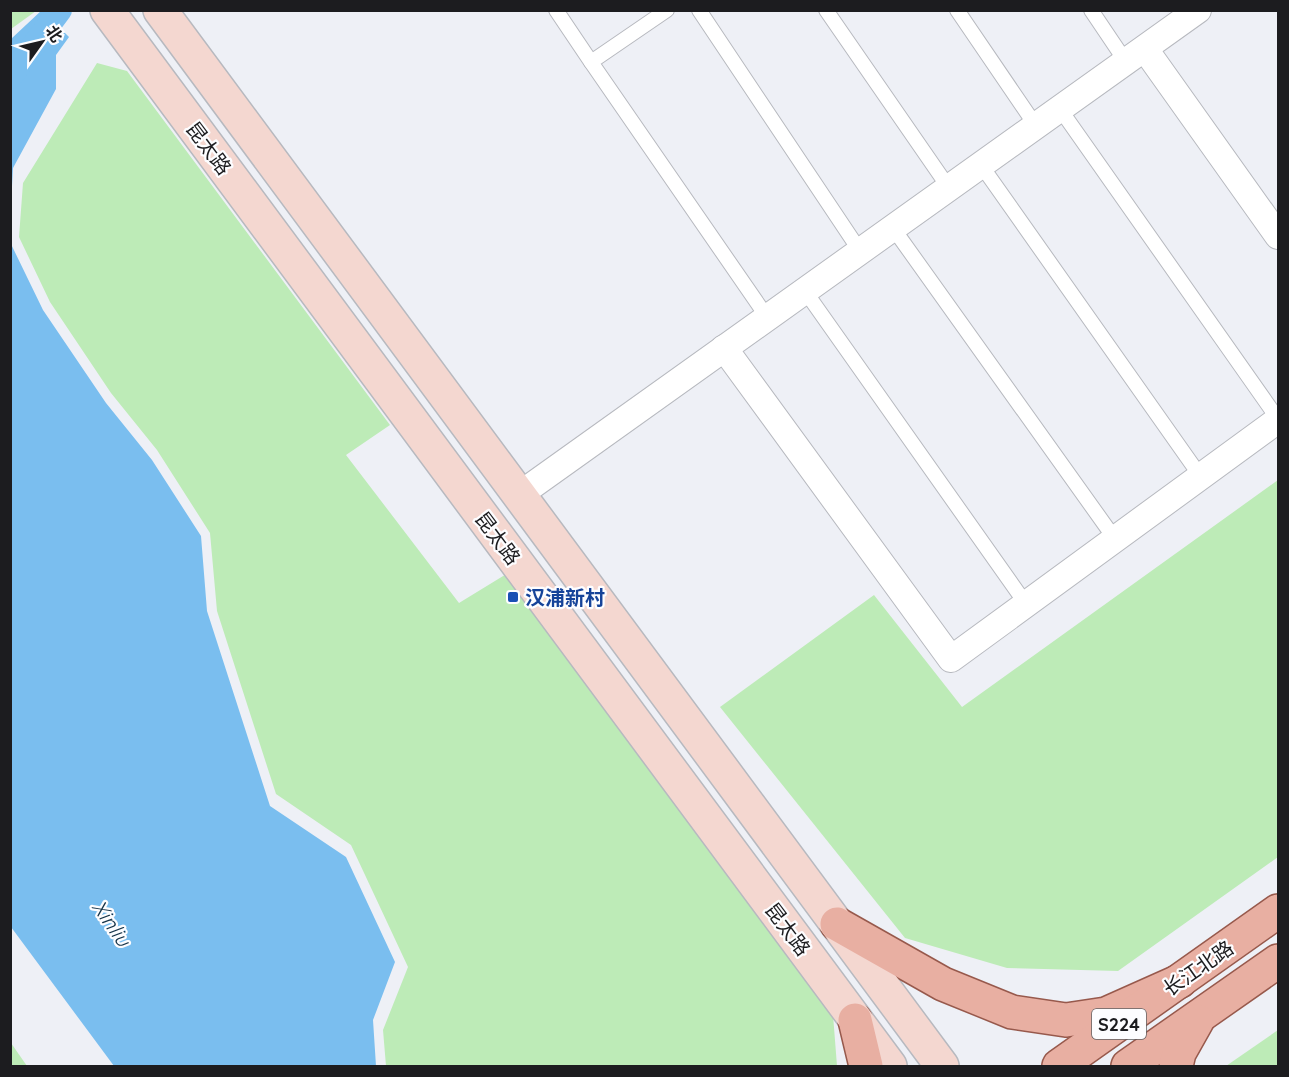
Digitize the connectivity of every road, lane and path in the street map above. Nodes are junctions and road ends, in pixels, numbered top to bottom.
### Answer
1 (107, 10) edge
2 (160, 10) edge
3 (556, 10) edge
4 (667, 10) edge
5 (699, 10) edge
6 (826, 10) edge
7 (957, 10) edge
8 (1091, 10) edge
9 (1198, 10) edge
10 (1136, 55) junction
11 (591, 62) junction
12 (1060, 109) junction
13 (1036, 126) junction
14 (981, 165) junction
15 (950, 188) junction
16 (893, 228) junction
17 (1278, 236) edge
18 (860, 251) junction
19 (805, 291) junction
20 (767, 317) junction
21 (724, 348) junction
22 (1278, 420) edge
23 (1201, 477) junction
24 (519, 495) junction
25 (1115, 539) junction
26 (1026, 604) junction
27 (1278, 911) edge
28 (837, 924) junction
29 (1278, 961) edge
30 (1180, 981) junction
31 (1199, 1016) junction
32 (855, 1020) junction
33 (866, 1066) edge
34 (890, 1066) edge
35 (942, 1066) edge
36 (1059, 1066) edge
37 (1128, 1066) edge
38 (1176, 1066) edge

1 - 32 main road, 昆太路
2 - 24 main road
3 - 11 lane
4 - 11 lane
5 - 18 lane
6 - 15 lane
7 - 13 lane
8 - 10 lane
9 - 10 street
10 - 12 street
10 - 17 street
11 - 20 lane
12 - 13 street
12 - 22 lane
13 - 14 street
14 - 15 street
14 - 23 lane
15 - 16 street
16 - 18 street
16 - 25 lane
18 - 19 street
19 - 20 street
19 - 26 lane
20 - 21 street
21 - 24 street
21 - 26 street
22 - 23 street
23 - 25 street
24 - 28 main road
25 - 26 street
27 - 30 main road, 长江北路 / S224
28 - 30 main road
28 - 35 main road
29 - 31 main road, 长江北路 / S224
30 - 36 main road, 长江北路 / S224
31 - 37 main road, 长江北路 / S224
31 - 38 main road
32 - 33 main road
32 - 34 main road, 昆太路

